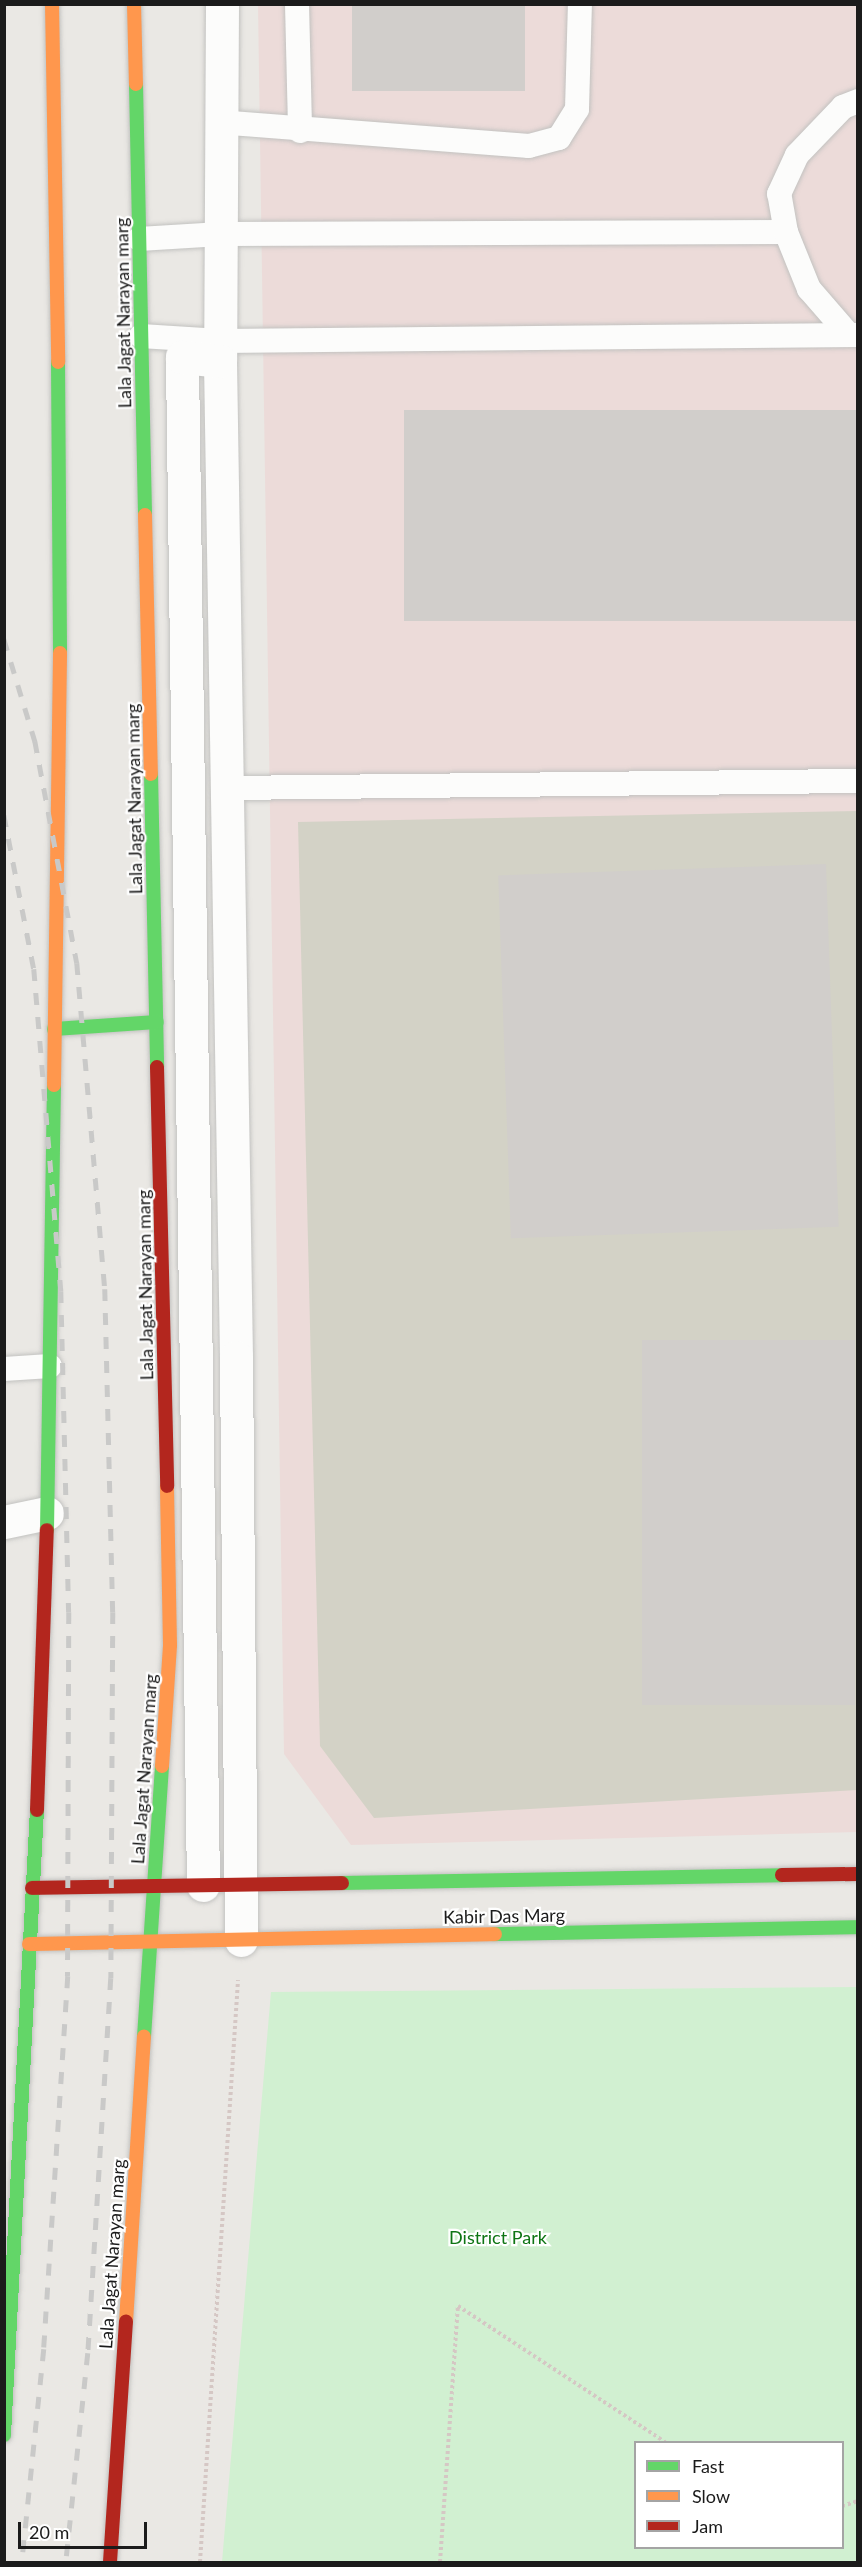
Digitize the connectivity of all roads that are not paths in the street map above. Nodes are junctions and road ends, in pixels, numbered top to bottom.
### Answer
1 (52, 4) edge
2 (134, 4) edge
3 (222, 4) edge
4 (297, 4) edge
5 (580, 4) edge
6 (858, 101) edge
7 (218, 122) junction
8 (300, 131) junction
9 (786, 232) junction
10 (220, 234) junction
11 (140, 239) junction
12 (853, 335) edge
13 (141, 336) junction
14 (220, 351) junction
15 (858, 781) edge
16 (227, 788) junction
17 (157, 1022) junction
18 (54, 1029) junction
19 (50, 1366) junction
20 (4, 1369) edge
21 (47, 1513) junction
22 (4, 1522) edge
23 (858, 1874) edge
24 (241, 1884) junction
25 (202, 1885) junction
26 (154, 1886) junction
27 (32, 1888) junction
28 (858, 1927) edge
29 (241, 1940) junction
30 (151, 1942) junction
31 (29, 1944) junction
32 (10, 2202) edge
33 (4, 2434) edge
34 (110, 2562) edge

1 - 18 main road
2 - 11 main road, Lala Jagat Narayan marg
3 - 7 street
4 - 8 lane
5 - 8 lane
6 - 9 lane
7 - 8 lane
7 - 10 street
9 - 10 lane
9 - 12 lane
10 - 11 lane
10 - 14 street
11 - 13 main road, Lala Jagat Narayan marg
12 - 14 lane
13 - 14 lane
13 - 17 main road, Lala Jagat Narayan marg
14 - 16 street
14 - 25 street
15 - 16 lane
16 - 24 street
17 - 18 main road
17 - 26 main road, Lala Jagat Narayan marg
18 - 19 main road
19 - 20 lane
19 - 21 main road
21 - 22 street
21 - 27 main road
23 - 24 main road, Kabir Das Marg
24 - 25 main road, Kabir Das Marg
24 - 29 street
25 - 26 main road, Kabir Das Marg
26 - 27 main road, Kabir Das Marg
26 - 30 main road, Lala Jagat Narayan marg
27 - 31 main road
28 - 29 main road, Kabir Das Marg
29 - 30 main road, Kabir Das Marg
30 - 31 main road, Kabir Das Marg
30 - 34 main road, Lala Jagat Narayan marg
31 - 32 main road
32 - 33 main road

